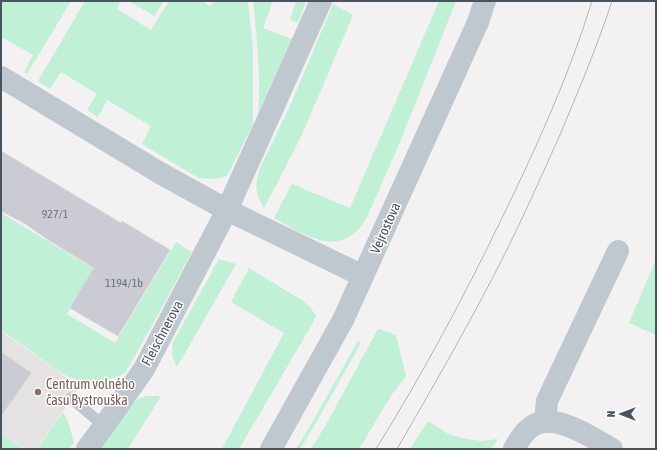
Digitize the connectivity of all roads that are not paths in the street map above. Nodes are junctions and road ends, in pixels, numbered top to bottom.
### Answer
1 (321, 1) edge
2 (485, 1) edge
3 (1, 77) edge
4 (227, 210) junction
5 (618, 251) dead end
6 (363, 276) junction
7 (71, 398) dead end
8 (547, 422) junction
9 (104, 426) junction
10 (87, 449) edge
11 (271, 449) edge
12 (514, 449) edge
13 (612, 449) edge

1 - 4 street, Fleischnerova
2 - 6 street, Vejrostova
3 - 4 street
4 - 6 street
4 - 9 street, Fleischnerova
5 - 8 street
6 - 11 street, Vejrostova
7 - 9 lane
8 - 12 street
8 - 13 street
9 - 10 street, Fleischnerova

